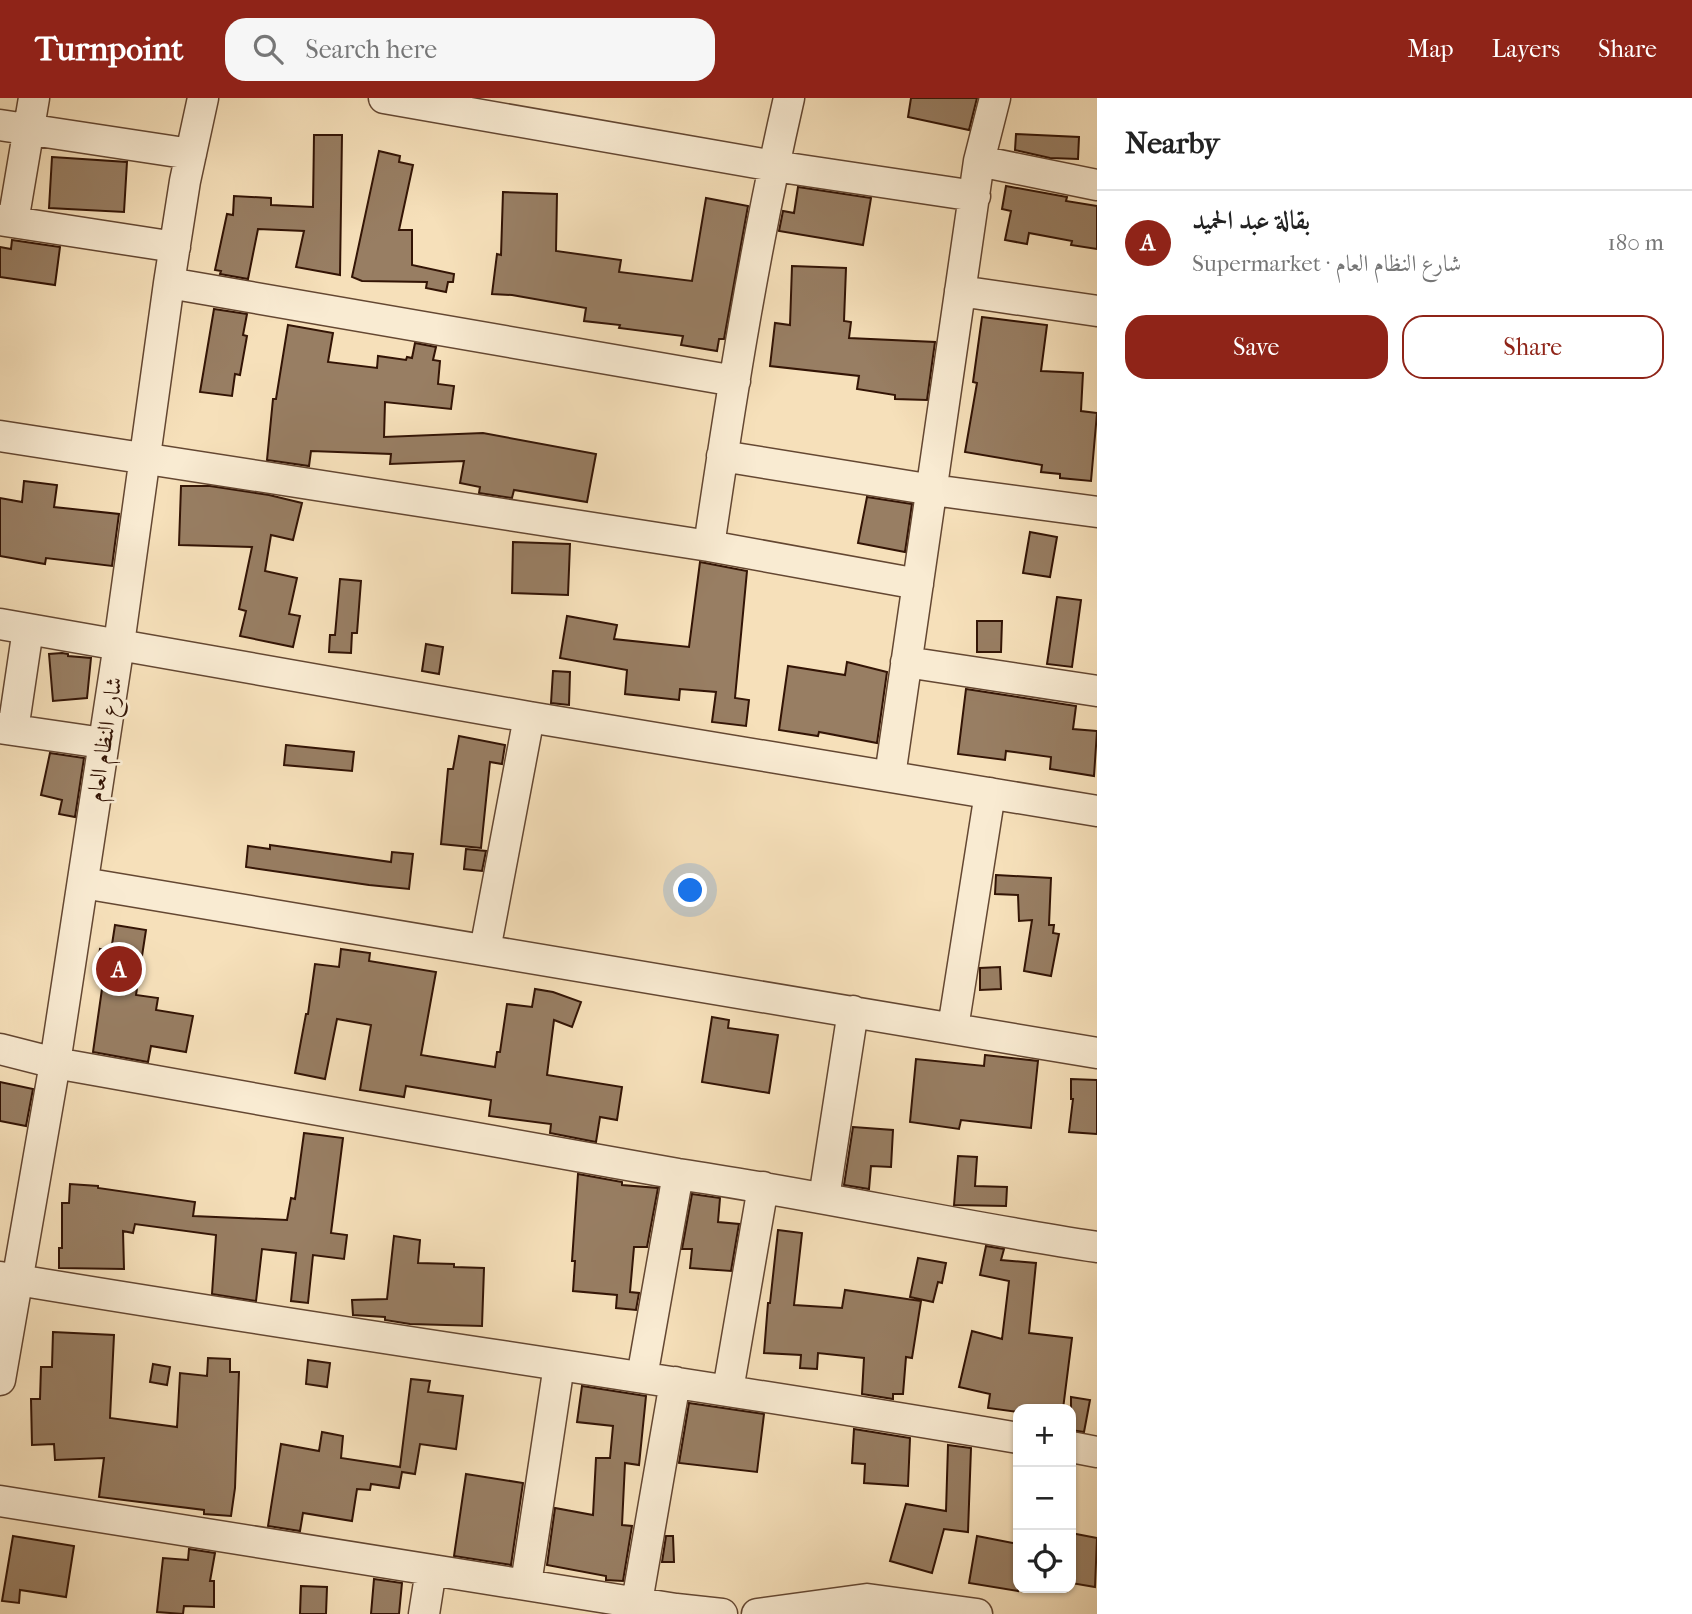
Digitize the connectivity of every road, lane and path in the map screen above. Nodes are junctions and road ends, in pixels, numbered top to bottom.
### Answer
1 (34, 98) edge
2 (203, 98) edge
3 (384, 98) edge
4 (789, 98) edge
5 (995, 98) edge
6 (14, 127) edge
7 (191, 154) junction
8 (979, 161) junction
9 (774, 166) junction
10 (1097, 185) edge
11 (975, 196) junction
12 (6, 221) edge
13 (175, 247) junction
14 (169, 283) junction
15 (960, 290) junction
16 (1097, 311) edge
17 (735, 381) junction
18 (0, 436) edge
19 (722, 456) junction
20 (144, 460) junction
21 (933, 490) junction
22 (1097, 512) edge
23 (709, 546) junction
24 (918, 584) junction
25 (14, 626) edge
26 (119, 644) junction
27 (906, 662) junction
28 (1097, 691) edge
29 (529, 717) junction
30 (6, 729) edge
31 (103, 743) junction
32 (890, 776) junction
33 (990, 793) junction
34 (1097, 810) edge
35 (83, 883) junction
36 (485, 950) junction
37 (853, 1011) junction
38 (953, 1028) junction
39 (0, 1049) edge
40 (1097, 1053) edge
41 (55, 1063) junction
42 (678, 1174) junction
43 (763, 1187) junction
44 (824, 1198) junction
45 (1097, 1247) edge
46 (8, 1279) edge
47 (559, 1365) junction
48 (642, 1377) junction
49 (0, 1380) edge
50 (675, 1382) junction
51 (728, 1390) junction
52 (1013, 1437) edge
53 (1076, 1448) edge
54 (1097, 1452) edge
55 (0, 1501) edge
56 (431, 1570) junction
57 (526, 1584) junction
58 (637, 1602) junction
59 (866, 1607) edge
60 (675, 1611) edge
61 (424, 1614) edge
62 (722, 1614) edge
63 (757, 1614) edge
64 (977, 1614) edge

1 - 6 street
2 - 7 street, شارع النظام العام
3 - 9 street
4 - 9 street
5 - 8 street
6 - 7 street
6 - 12 street
7 - 13 street, شارع النظام العام
8 - 10 street
8 - 11 street
9 - 11 street
9 - 17 street
11 - 15 street
12 - 13 street
13 - 14 street, شارع النظام العام
14 - 17 street
14 - 20 street, شارع النظام العام
15 - 16 street
15 - 21 street
17 - 19 street
18 - 20 street
19 - 21 street
19 - 23 street
20 - 23 street
20 - 26 street, شارع النظام العام
21 - 22 street
21 - 24 street
23 - 24 street
24 - 27 street
25 - 26 street
25 - 30 street
26 - 29 street
26 - 31 street, شارع النظام العام
27 - 28 street
27 - 32 street
29 - 32 street
29 - 36 street
30 - 31 street
31 - 35 street, شارع النظام العام
32 - 33 street
33 - 34 street
33 - 38 street
35 - 36 street
35 - 41 street, شارع النظام العام
36 - 37 street
37 - 38 street
37 - 44 street
38 - 40 street
39 - 41 street
41 - 42 street
41 - 46 street, شارع النظام العام
42 - 43 street
42 - 48 street
43 - 44 street
43 - 51 street
44 - 45 street
46 - 47 street
46 - 49 street, شارع النظام العام
47 - 48 street
47 - 57 street
48 - 50 street
50 - 51 street
50 - 58 street
51 - 52 street
53 - 54 street
55 - 56 street
56 - 57 street
56 - 61 street
57 - 58 street
58 - 60 street
59 - 63 street
59 - 64 street
60 - 62 street

